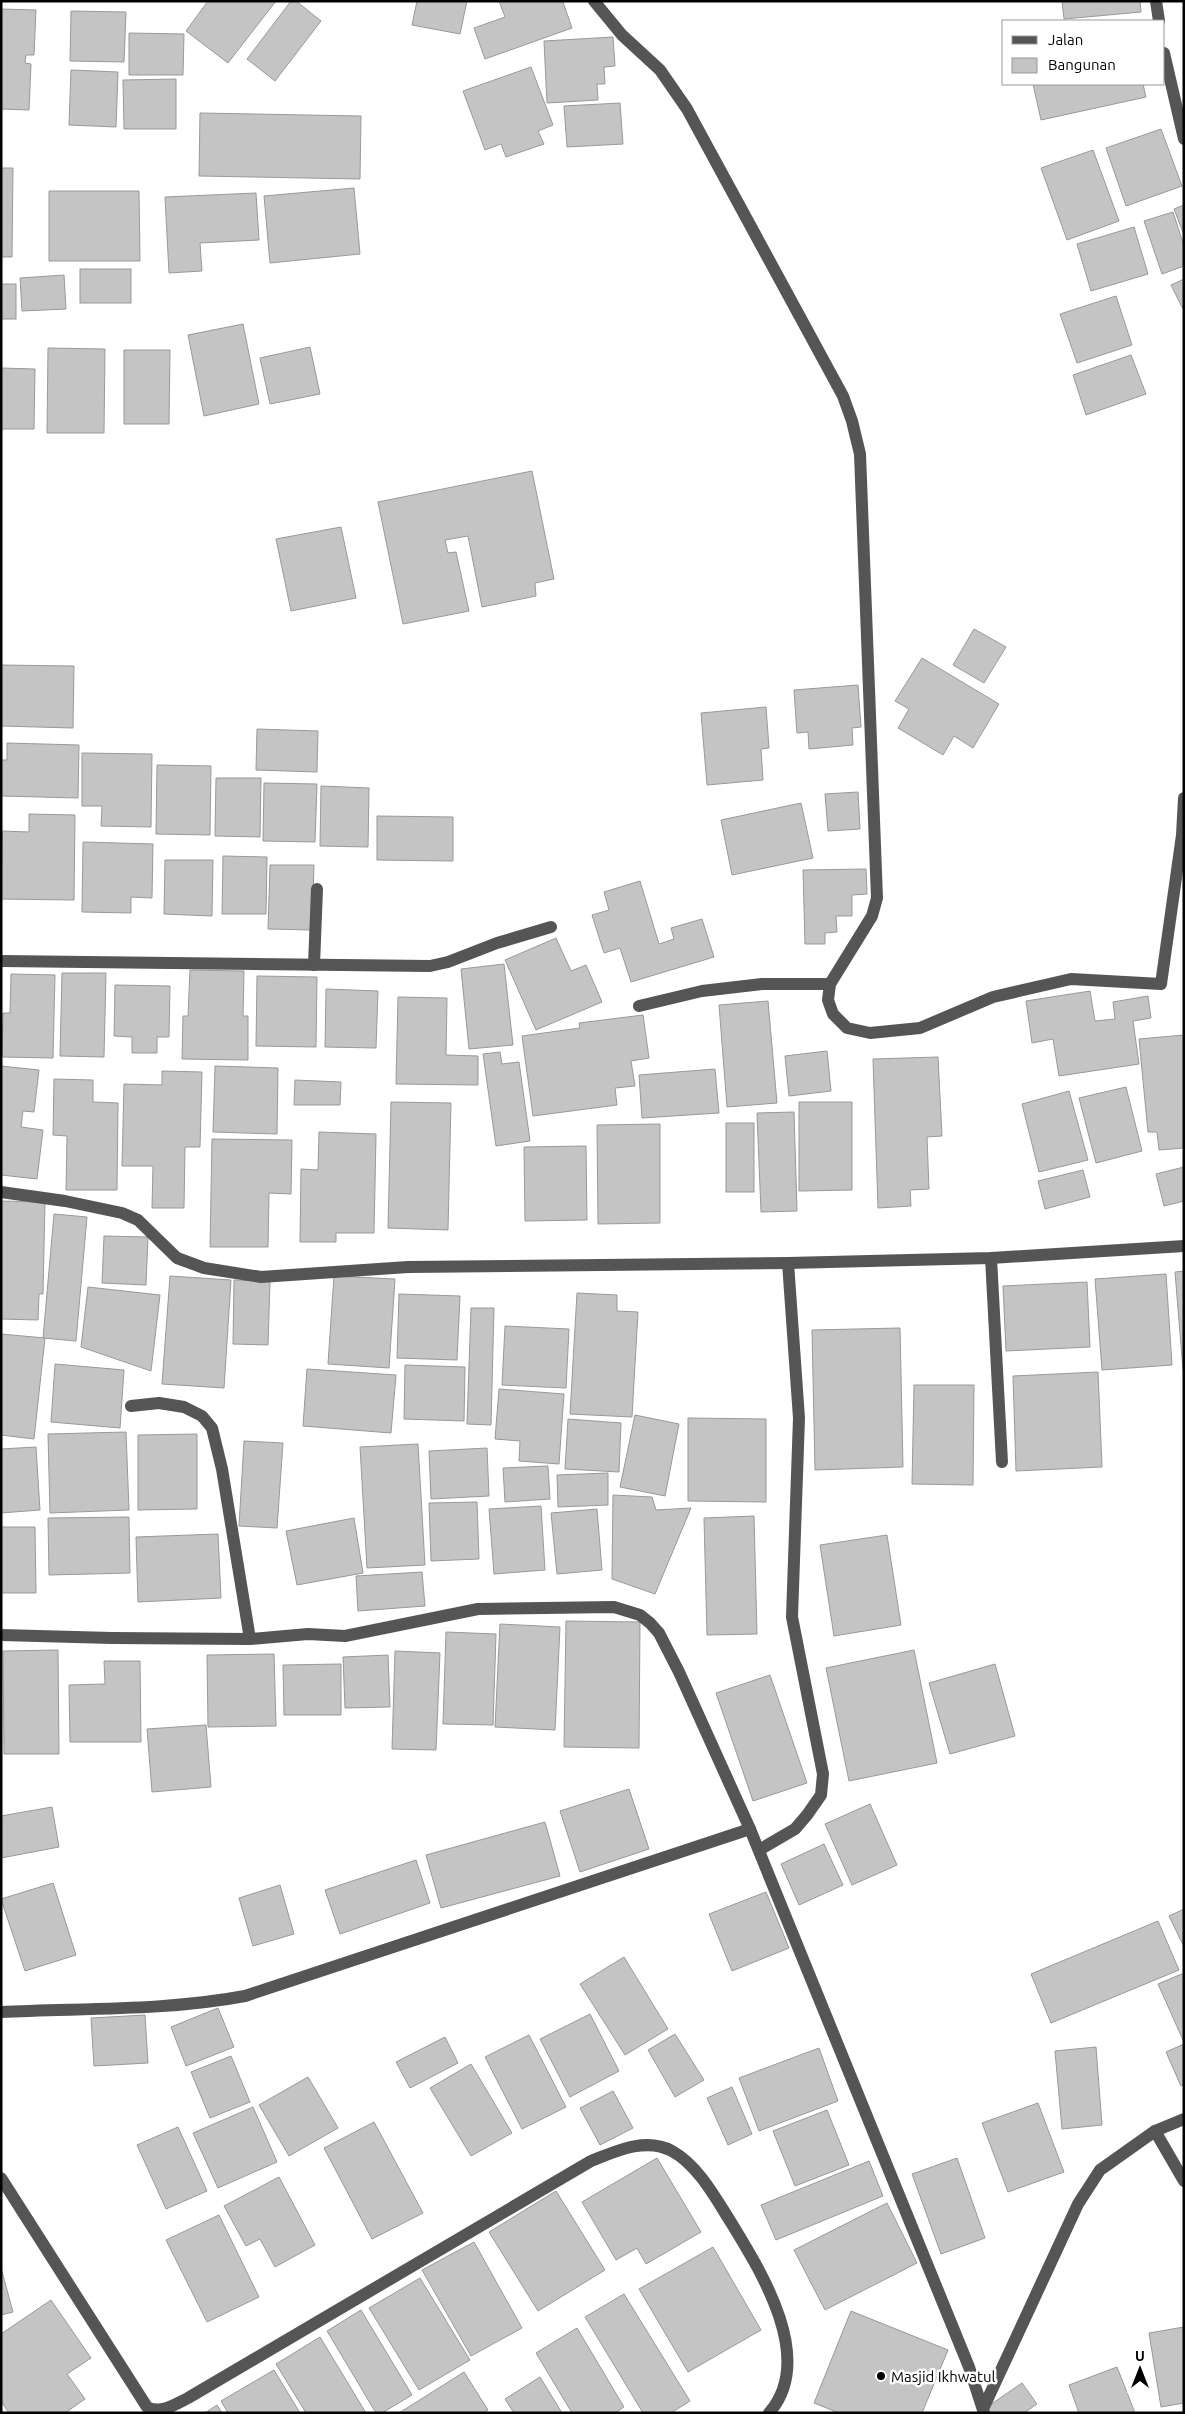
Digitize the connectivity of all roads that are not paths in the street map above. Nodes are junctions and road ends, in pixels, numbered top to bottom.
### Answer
1 (594, 1) edge
2 (1156, 1) edge
3 (1159, 20) edge
4 (1165, 57) edge
5 (1184, 139) edge
6 (1184, 798) edge
7 (317, 889) dead end
8 (551, 927) dead end
9 (1, 961) edge
10 (314, 965) junction
11 (830, 984) junction
12 (638, 1006) dead end
13 (1, 1192) edge
14 (1184, 1246) edge
15 (991, 1258) junction
16 (788, 1263) junction
17 (131, 1406) dead end
18 (1002, 1462) dead end
19 (1, 1634) edge
20 (250, 1639) junction
21 (750, 1829) junction
22 (759, 1850) junction
23 (1, 2012) edge
24 (1184, 2119) edge
25 (1155, 2131) junction
26 (1, 2178) edge
27 (1184, 2181) edge
28 (984, 2411) edge
29 (769, 2413) edge

1 - 11 street
2 - 3 street
4 - 5 street
6 - 11 street
7 - 10 street
8 - 10 street
9 - 10 street
11 - 12 street
13 - 16 street
14 - 15 street
15 - 16 street
15 - 18 street
16 - 22 street
17 - 20 street
19 - 20 street
20 - 21 street
21 - 22 street
21 - 23 street
22 - 28 street
24 - 25 street
25 - 27 street
25 - 28 street
26 - 29 street

